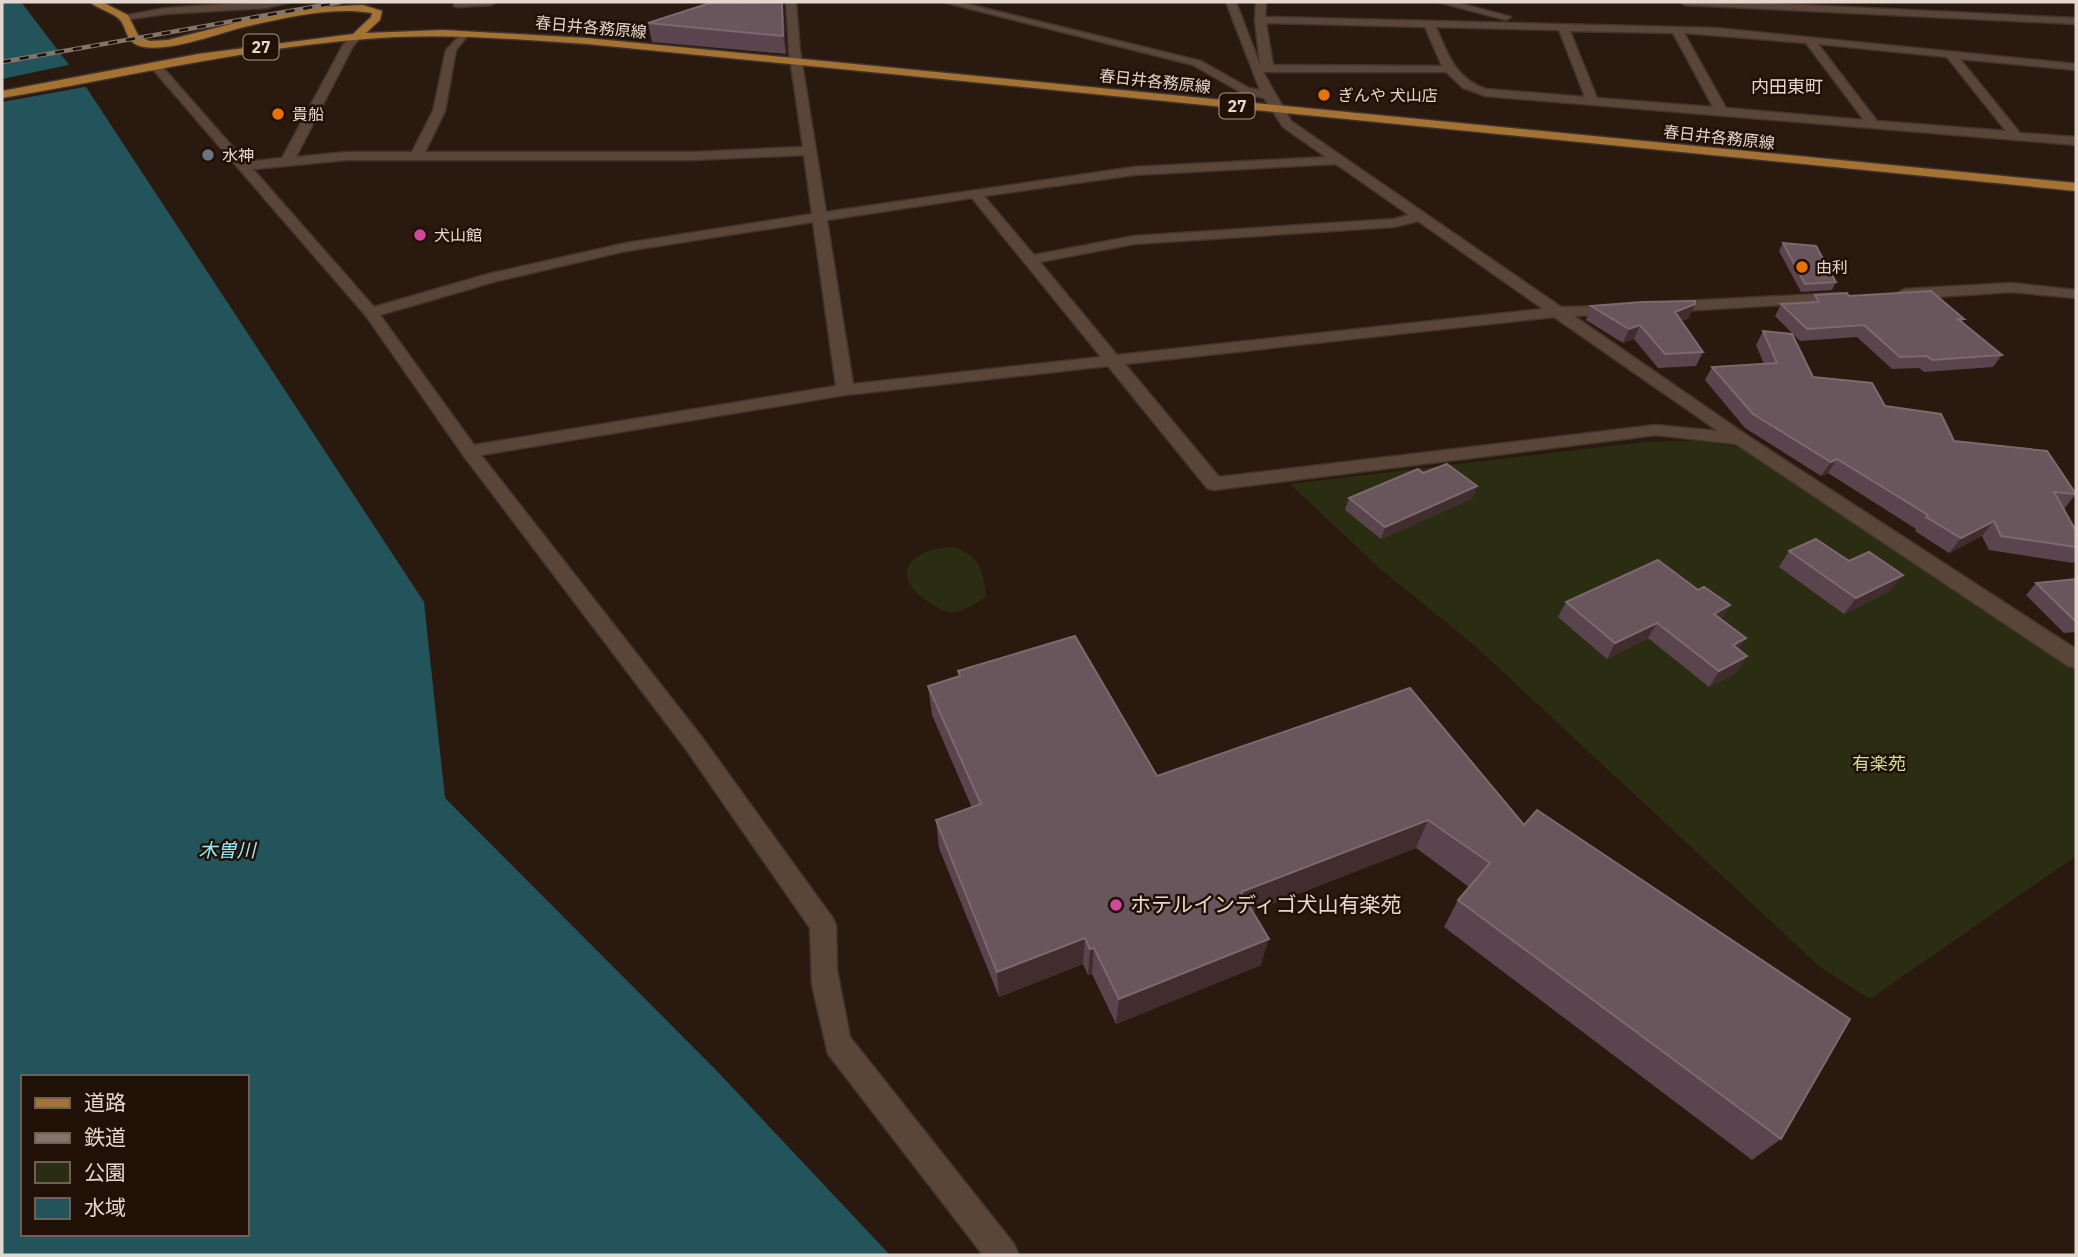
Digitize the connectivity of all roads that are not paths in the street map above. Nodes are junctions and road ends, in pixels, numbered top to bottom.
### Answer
1 (95, 2) edge
2 (286, 2) edge
3 (491, 2) edge
4 (791, 2) edge
5 (948, 2) edge
6 (1231, 2) edge
7 (1261, 2) edge
8 (1443, 2) edge
9 (1685, 2) edge
10 (1774, 2) edge
11 (458, 4) dead end
12 (1785, 8) junction
13 (124, 17) junction
14 (1260, 20) junction
15 (2076, 22) edge
16 (1429, 24) junction
17 (1534, 26) junction
18 (1563, 26) junction
19 (1676, 29) junction
20 (359, 34) junction
21 (464, 34) junction
22 (1809, 40) junction
23 (1950, 54) junction
24 (797, 62) junction
25 (155, 65) junction
26 (122, 67) junction
27 (1262, 68) junction
28 (1449, 69) junction
29 (2075, 73) edge
30 (2, 88) edge
31 (2, 95) edge
32 (1273, 102) junction
33 (1593, 102) junction
34 (1722, 112) junction
35 (1874, 125) junction
36 (2017, 136) junction
37 (2076, 141) edge
38 (808, 151) junction
39 (417, 155) junction
40 (1337, 159) junction
41 (288, 160) junction
42 (242, 166) junction
43 (2076, 187) edge
44 (975, 193) junction
45 (818, 217) junction
46 (1419, 217) junction
47 (1030, 260) junction
48 (1889, 295) edge
49 (1862, 296) edge
50 (2073, 296) edge
51 (371, 313) junction
52 (1557, 313) junction
53 (1111, 360) junction
54 (845, 390) junction
55 (1742, 440) junction
56 (469, 451) junction
57 (2076, 660) edge
58 (1003, 1255) edge

1 - 13 main road
2 - 13 street
3 - 11 street
4 - 24 street
5 - 32 street
6 - 27 street
7 - 14 street
8 - 17 street
9 - 12 street
10 - 12 street
12 - 15 street
13 - 20 main road
14 - 16 street
14 - 27 street
16 - 17 street
16 - 28 street
17 - 18 street
18 - 19 street
18 - 33 street
19 - 22 street
19 - 34 street
20 - 21 main road, 春日井各務原線 / 27
20 - 25 main road, 春日井各務原線 / 27
20 - 26 main road, 春日井各務原線 / 27
20 - 41 street
21 - 24 main road, 春日井各務原線 / 27
21 - 39 street
22 - 23 street
22 - 35 street
23 - 29 street
23 - 36 street
24 - 32 main road, 春日井各務原線 / 27
24 - 38 street
25 - 26 main road, 春日井各務原線
25 - 42 street
26 - 30 main road
26 - 31 main road, 春日井各務原線 / 27
27 - 28 street
27 - 32 street
28 - 33 street
32 - 40 street
32 - 43 main road, 春日井各務原線 / 27
33 - 34 street
34 - 35 street
35 - 36 street
36 - 37 street
38 - 39 street
38 - 45 street
39 - 41 street
40 - 44 street
40 - 46 street
41 - 42 street
42 - 51 street
44 - 45 street
44 - 47 street
45 - 51 street
45 - 54 street
46 - 47 street
46 - 52 street
47 - 53 street
48 - 50 street
49 - 52 street
51 - 56 street
52 - 53 street
52 - 55 street
53 - 54 street
53 - 55 street
54 - 56 street
55 - 57 street
56 - 58 street

